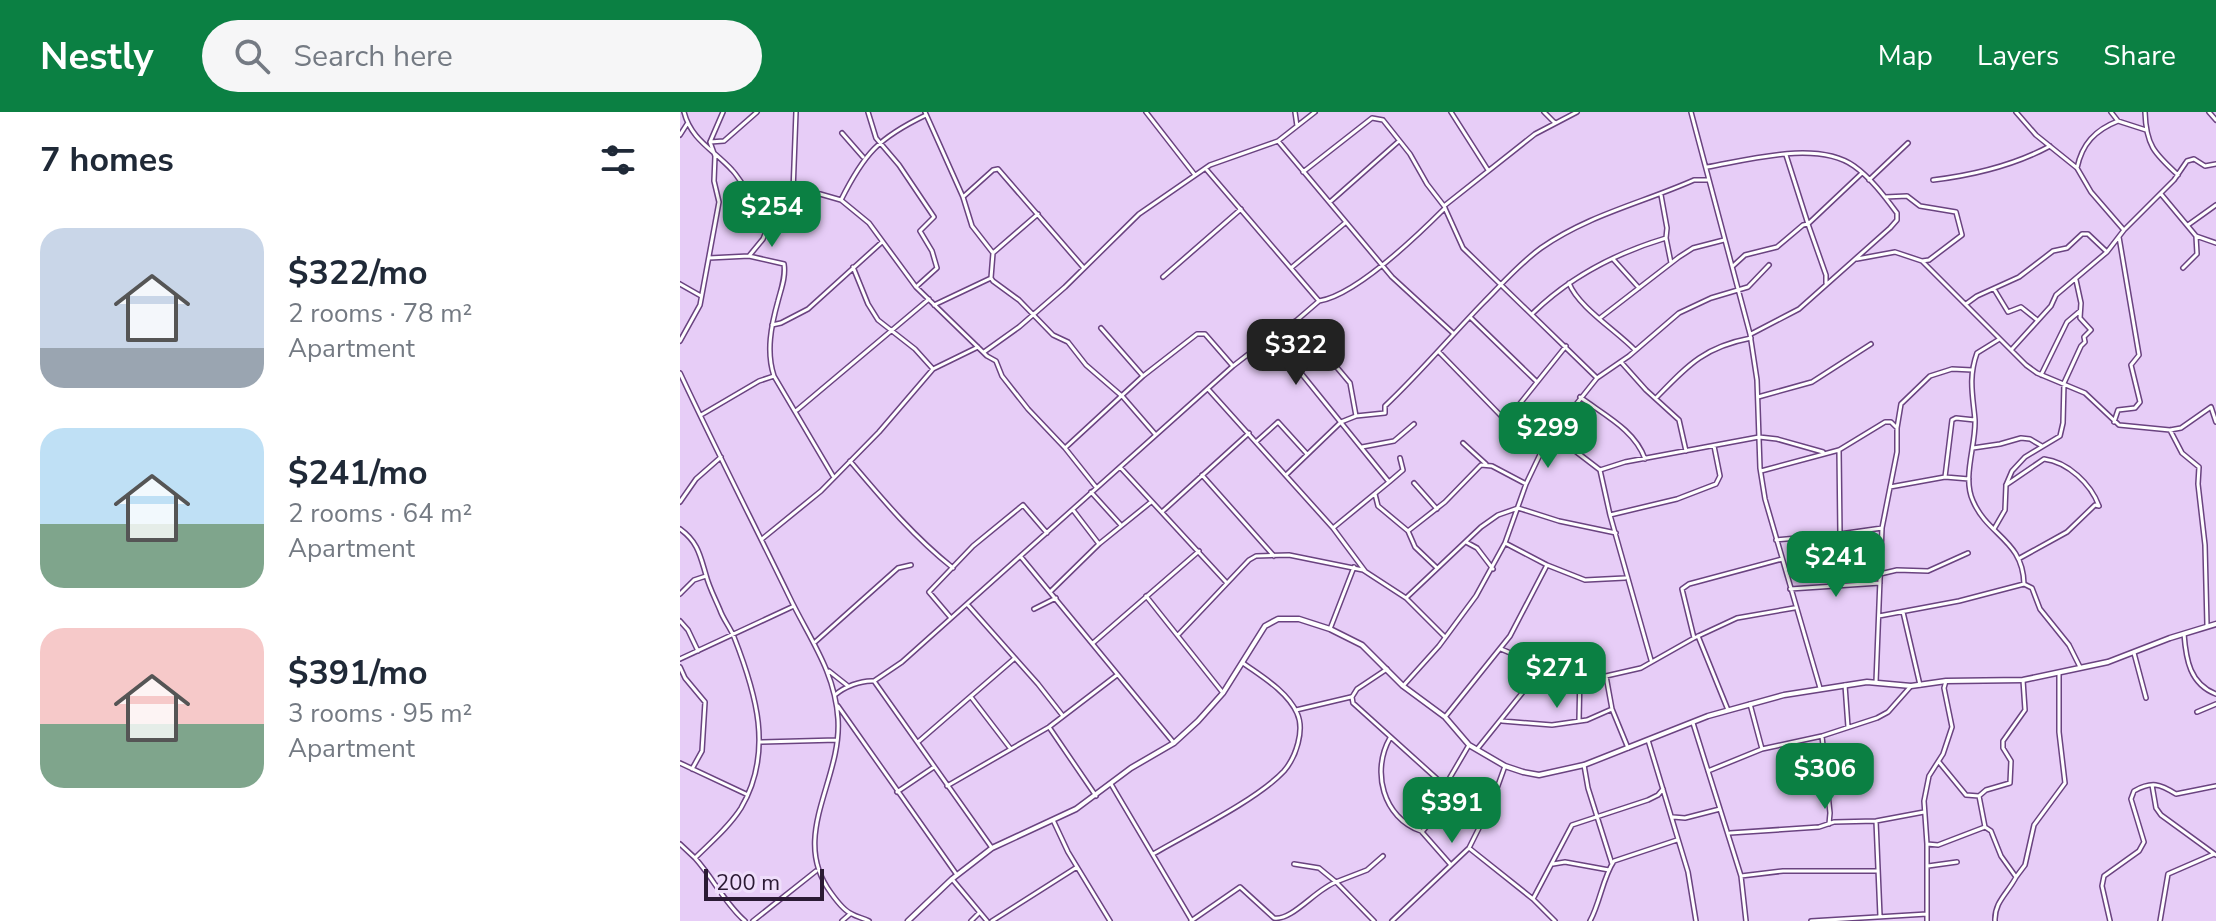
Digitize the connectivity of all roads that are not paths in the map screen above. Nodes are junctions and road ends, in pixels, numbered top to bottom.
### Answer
1 (684, 112) edge
2 (723, 112) edge
3 (757, 112) edge
4 (796, 112) edge
5 (868, 112) edge
6 (1146, 112) edge
7 (1295, 112) edge
8 (1315, 112) edge
9 (1450, 112) edge
10 (1544, 112) edge
11 (1577, 112) edge
12 (1691, 112) edge
13 (2016, 112) edge
14 (2111, 112) edge
15 (2145, 112) edge
16 (2209, 112) edge
17 (926, 114) edge
18 (2216, 120) edge
19 (2118, 121) junction
20 (1555, 123) junction
21 (687, 124) junction
22 (1297, 126) junction
23 (2146, 130) junction
24 (842, 133) dead end
25 (680, 135) edge
26 (1278, 141) junction
27 (1399, 141) junction
28 (710, 142) junction
29 (880, 143) junction
30 (1908, 143) dead end
31 (2050, 146) junction
32 (1786, 155) junction
33 (715, 156) junction
34 (864, 158) junction
35 (2216, 164) edge
36 (1707, 167) junction
37 (2077, 168) junction
38 (1206, 169) junction
39 (1488, 170) junction
40 (1303, 172) junction
41 (1862, 173) junction
42 (2178, 175) junction
43 (1195, 176) junction
44 (1709, 180) junction
45 (1869, 180) junction
46 (1933, 180) dead end
47 (748, 190) junction
48 (793, 192) junction
49 (2161, 194) junction
50 (1661, 195) junction
51 (963, 197) junction
52 (1884, 197) junction
53 (841, 200) junction
54 (1330, 203) junction
55 (2216, 205) edge
56 (1444, 207) junction
57 (1241, 209) junction
58 (1038, 214) junction
59 (1345, 223) junction
60 (1808, 224) junction
61 (2188, 225) junction
62 (2124, 230) junction
63 (2196, 236) junction
64 (2119, 237) junction
65 (1666, 238) junction
66 (1724, 240) junction
67 (882, 242) junction
68 (2216, 243) edge
69 (2107, 252) junction
70 (993, 253) junction
71 (749, 256) junction
72 (709, 258) junction
73 (1613, 259) junction
74 (1857, 259) junction
75 (1922, 261) junction
76 (1671, 263) junction
77 (1769, 265) dead end
78 (1383, 266) junction
79 (1733, 266) junction
80 (853, 267) junction
81 (1083, 268) junction
82 (1291, 268) junction
83 (2183, 268) dead end
84 (1163, 277) dead end
85 (991, 278) junction
86 (2076, 280) junction
87 (1569, 283) junction
88 (680, 284) edge
89 (1501, 284) junction
90 (1826, 284) junction
91 (916, 287) junction
92 (1639, 288) junction
93 (1994, 289) junction
94 (1740, 291) junction
95 (702, 297) junction
96 (929, 299) junction
97 (1319, 301) junction
98 (1966, 304) junction
99 (934, 305) junction
100 (2081, 311) junction
101 (1532, 313) junction
102 (1033, 314) junction
103 (1470, 317) junction
104 (1600, 318) junction
105 (1297, 320) junction
106 (2037, 320) junction
107 (772, 325) junction
108 (1101, 328) dead end
109 (892, 331) junction
110 (1454, 334) junction
111 (1271, 336) junction
112 (1750, 336) junction
113 (2000, 339) junction
114 (680, 341) edge
115 (1871, 344) dead end
116 (1566, 346) junction
117 (978, 347) junction
118 (2012, 349) junction
119 (1635, 350) junction
120 (984, 352) junction
121 (1439, 352) junction
122 (1621, 362) junction
123 (1233, 366) junction
124 (933, 369) junction
125 (1972, 370) junction
126 (680, 373) edge
127 (2041, 375) junction
128 (774, 376) junction
129 (1143, 376) junction
130 (1597, 378) junction
131 (1536, 381) junction
132 (2064, 383) junction
133 (686, 387) junction
134 (1208, 389) junction
135 (680, 392) edge
136 (1123, 397) junction
137 (1580, 397) junction
138 (1758, 397) junction
139 (1656, 398) junction
140 (796, 410) junction
141 (701, 415) junction
142 (1356, 416) junction
143 (1975, 420) junction
144 (1506, 421) junction
145 (1341, 422) junction
146 (2114, 422) junction
147 (2216, 422) edge
148 (1414, 424) dead end
149 (1897, 428) junction
150 (2170, 430) junction
151 (1249, 433) junction
152 (1156, 434) junction
153 (1553, 434) junction
154 (1759, 437) junction
155 (1257, 441) junction
156 (1546, 442) junction
157 (1463, 443) dead end
158 (1714, 446) junction
159 (1362, 447) junction
160 (2043, 447) junction
161 (1065, 448) junction
162 (1973, 448) junction
163 (1839, 450) junction
164 (1686, 451) junction
165 (1826, 453) junction
166 (1307, 454) junction
167 (721, 457) junction
168 (1400, 458) dead end
169 (1645, 459) junction
170 (850, 461) junction
171 (1486, 464) junction
172 (1120, 467) junction
173 (1600, 470) junction
174 (1761, 471) junction
175 (1287, 474) junction
176 (1202, 475) junction
177 (834, 477) junction
178 (1945, 477) junction
179 (1969, 479) junction
180 (1389, 482) junction
181 (1414, 483) dead end
182 (1526, 484) junction
183 (2006, 485) junction
184 (1096, 487) junction
185 (1890, 487) junction
186 (1091, 492) junction
187 (1375, 494) junction
188 (680, 502) edge
189 (1151, 502) junction
190 (1518, 508) junction
191 (1437, 509) junction
192 (1073, 510) junction
193 (1163, 511) junction
194 (1610, 515) junction
195 (1121, 525) junction
196 (1333, 528) junction
197 (1882, 528) junction
198 (680, 529) edge
199 (1994, 529) junction
200 (1408, 531) junction
201 (1047, 533) junction
202 (1616, 533) junction
203 (1840, 534) junction
204 (762, 540) junction
205 (1776, 540) junction
206 (1466, 542) junction
207 (1505, 543) junction
208 (1099, 544) junction
209 (1199, 551) junction
210 (1968, 553) dead end
211 (1274, 556) junction
212 (1021, 557) junction
213 (2020, 558) junction
214 (1782, 559) junction
215 (911, 565) dead end
216 (1547, 565) junction
217 (1354, 567) junction
218 (953, 568) junction
219 (1438, 569) junction
220 (1493, 569) junction
221 (1366, 572) junction
222 (1880, 574) junction
223 (706, 576) junction
224 (1627, 577) junction
225 (1226, 582) junction
226 (1880, 583) junction
227 (2024, 584) junction
228 (1790, 589) junction
229 (1050, 592) junction
230 (680, 594) edge
231 (1146, 596) junction
232 (1056, 598) junction
233 (1406, 598) junction
234 (967, 604) junction
235 (794, 606) junction
236 (1796, 608) junction
237 (1034, 609) dead end
238 (1903, 612) junction
239 (1879, 616) junction
240 (952, 618) junction
241 (680, 621) edge
242 (2216, 624) edge
243 (2207, 625) junction
244 (1330, 629) junction
245 (733, 634) junction
246 (2184, 634) junction
247 (1178, 635) junction
248 (1445, 637) junction
249 (1696, 637) junction
250 (814, 643) junction
251 (1093, 643) junction
252 (1501, 649) junction
253 (698, 651) junction
254 (2134, 653) junction
255 (1015, 658) junction
256 (680, 659) edge
257 (1651, 661) junction
258 (1242, 662) junction
259 (680, 667) edge
260 (1543, 667) junction
261 (2080, 667) junction
262 (1387, 669) junction
263 (829, 671) junction
264 (1580, 673) junction
265 (2059, 673) junction
266 (1117, 675) junction
267 (1606, 676) junction
268 (2023, 680) junction
269 (874, 681) junction
270 (1946, 681) junction
271 (1876, 682) junction
272 (1845, 685) junction
273 (1920, 685) junction
274 (1403, 686) junction
275 (1911, 686) junction
276 (850, 687) junction
277 (1820, 688) junction
278 (1223, 693) junction
279 (2216, 694) edge
280 (835, 695) junction
281 (971, 697) junction
282 (1352, 697) junction
283 (2146, 698) dead end
284 (836, 703) junction
285 (1750, 704) junction
286 (2216, 704) edge
287 (1612, 709) junction
288 (1296, 710) junction
289 (1728, 711) junction
290 (2197, 712) dead end
291 (1063, 716) junction
292 (1445, 717) junction
293 (1579, 720) junction
294 (1502, 721) junction
295 (1693, 723) junction
296 (1049, 727) junction
297 (1848, 727) junction
298 (1822, 736) junction
299 (1390, 738) junction
300 (837, 740) junction
301 (1648, 740) junction
302 (761, 742) junction
303 (917, 743) junction
304 (1174, 743) junction
305 (1469, 745) junction
306 (1010, 748) junction
307 (1628, 748) junction
308 (1477, 749) junction
309 (1762, 749) junction
310 (1939, 761) junction
311 (680, 763) edge
312 (1584, 765) junction
313 (1505, 766) junction
314 (934, 767) junction
315 (692, 769) junction
316 (1708, 771) junction
317 (1111, 784) junction
318 (2152, 785) junction
319 (947, 786) junction
320 (1445, 786) junction
321 (2216, 786) edge
322 (1663, 789) junction
323 (897, 792) junction
324 (746, 794) junction
325 (1096, 796) junction
326 (1979, 796) junction
327 (1720, 809) junction
328 (1924, 812) junction
329 (1597, 816) junction
330 (1672, 817) junction
331 (1053, 820) junction
332 (1876, 821) junction
333 (1829, 824) junction
334 (1985, 827) junction
335 (1422, 832) junction
336 (1729, 833) junction
337 (1677, 840) junction
338 (680, 844) edge
339 (1927, 844) junction
340 (992, 848) junction
341 (1469, 848) junction
342 (1153, 854) junction
343 (2215, 854) edge
344 (1383, 856) dead end
345 (695, 858) junction
346 (1957, 862) dead end
347 (1294, 864) dead end
348 (1612, 864) junction
349 (1451, 865) junction
350 (1550, 866) junction
351 (1928, 866) junction
352 (1077, 867) junction
353 (1609, 870) junction
354 (817, 871) junction
355 (1877, 871) junction
356 (1741, 876) junction
357 (955, 877) junction
358 (2016, 877) junction
359 (1336, 882) junction
360 (1533, 899) junction
361 (979, 913) junction
362 (850, 914) junction
363 (1927, 914) junction
364 (1880, 916) junction
365 (1591, 920) edge
366 (745, 921) edge
367 (753, 921) edge
368 (842, 921) edge
369 (869, 921) edge
370 (909, 921) edge
371 (971, 921) edge
372 (990, 921) edge
373 (1110, 921) edge
374 (1192, 921) edge
375 (1374, 921) edge
376 (1392, 921) edge
377 (1555, 921) edge
378 (1599, 921) edge
379 (1696, 921) edge
380 (1746, 921) edge
381 (1811, 921) edge
382 (1927, 921) edge
383 (1995, 921) edge
384 (2110, 921) edge
385 (2160, 921) edge

1 - 21 street
2 - 28 street
3 - 28 street
4 - 48 street
5 - 29 street
6 - 43 street
7 - 22 street
8 - 22 street
9 - 39 street
10 - 20 street
11 - 20 street
12 - 36 street
13 - 31 street
14 - 19 street
15 - 23 street
16 - 18 street
17 - 29 street
17 - 51 street
19 - 23 street
19 - 37 street
20 - 39 street
21 - 25 street
21 - 33 street
22 - 26 street
23 - 42 street
24 - 34 street
26 - 38 street
26 - 40 street
27 - 40 street
27 - 54 street
27 - 56 street
28 - 33 street
29 - 34 street
29 - 91 street
30 - 45 street
31 - 37 street
31 - 46 street
32 - 36 street
32 - 41 street
32 - 60 street
33 - 47 street
33 - 72 street
34 - 53 street
35 - 42 street
36 - 44 street
37 - 62 street
38 - 43 street
38 - 57 street
39 - 56 street
40 - 54 street
41 - 45 street
41 - 60 street
42 - 49 street
43 - 81 street
44 - 50 street
44 - 66 street
45 - 52 street
47 - 48 street
47 - 71 street
48 - 53 street
49 - 61 street
49 - 62 street
50 - 65 street
50 - 89 street
51 - 58 street
51 - 70 street
52 - 74 street
52 - 75 street
53 - 67 street
54 - 59 street
55 - 61 street
56 - 78 street
56 - 89 street
57 - 82 street
57 - 84 street
58 - 70 street
58 - 81 street
59 - 78 street
59 - 82 street
60 - 79 street
60 - 90 street
61 - 63 street
62 - 64 street
63 - 68 street
63 - 83 street
64 - 69 street
64 - 146 street
65 - 73 street
65 - 76 street
66 - 76 street
66 - 79 street
67 - 80 street
67 - 91 street
69 - 86 street
69 - 93 street
70 - 85 street
71 - 72 street
71 - 107 street
72 - 95 street
73 - 87 street
73 - 92 street
74 - 75 street
74 - 90 street
75 - 98 street
76 - 92 street
77 - 94 street
78 - 97 street
78 - 110 street
79 - 94 street
80 - 107 street
80 - 109 street
81 - 102 street
82 - 97 street
85 - 99 street
85 - 102 street
86 - 100 street
86 - 106 street
87 - 101 street
87 - 104 street
88 - 95 street
89 - 101 street
89 - 103 street
90 - 112 street
91 - 96 street
92 - 104 street
93 - 98 street
93 - 106 street
94 - 112 street
94 - 119 street
95 - 114 street
96 - 99 street
96 - 109 street
97 - 105 street
98 - 113 street
99 - 117 street
100 - 127 street
100 - 132 street
101 - 116 street
102 - 120 street
102 - 136 street
103 - 110 street
103 - 131 street
104 - 119 street
105 - 111 street
105 - 142 street
106 - 118 street
107 - 128 street
108 - 129 street
109 - 124 street
109 - 140 street
110 - 121 street
111 - 123 street
111 - 145 street
112 - 138 street
112 - 139 street
113 - 118 street
113 - 125 street
115 - 138 street
116 - 130 street
116 - 131 street
117 - 120 street
117 - 124 street
118 - 127 street
119 - 122 street
120 - 161 street
121 - 142 street
121 - 144 street
122 - 130 street
122 - 139 street
123 - 129 street
123 - 134 street
124 - 170 street
125 - 143 street
125 - 149 street
126 - 133 street
127 - 132 street
128 - 140 street
128 - 141 street
129 - 136 street
130 - 137 street
131 - 144 street
132 - 146 street
132 - 160 street
133 - 135 street
133 - 141 street
134 - 151 street
134 - 152 street
136 - 152 street
136 - 161 street
137 - 153 street
137 - 169 street
138 - 154 street
139 - 164 street
140 - 177 street
141 - 167 street
142 - 145 street
143 - 162 street
143 - 178 street
144 - 156 street
145 - 159 street
145 - 166 street
146 - 150 street
147 - 150 street
148 - 159 street
149 - 163 street
149 - 185 street
150 - 243 street
151 - 155 street
151 - 176 street
152 - 172 street
153 - 156 street
153 - 173 street
154 - 158 street
154 - 165 street
154 - 174 street
155 - 166 street
155 - 175 street
156 - 182 street
157 - 171 street
158 - 164 street
158 - 194 street
159 - 180 street
160 - 162 street
160 - 183 street
161 - 184 street
162 - 179 street
163 - 165 street
163 - 203 street
164 - 169 street
165 - 174 street
166 - 175 street
167 - 188 street
167 - 204 street
168 - 180 street
169 - 173 street
170 - 177 street
170 - 218 street
171 - 182 street
171 - 191 street
172 - 184 street
172 - 189 street
173 - 194 street
174 - 205 street
175 - 196 street
176 - 193 street
176 - 211 street
177 - 204 street
178 - 179 street
178 - 185 street
179 - 199 street
180 - 187 street
181 - 191 street
182 - 190 street
183 - 199 street
183 - 213 street
184 - 186 street
185 - 197 street
186 - 192 street
186 - 195 street
187 - 196 street
187 - 200 street
189 - 193 street
189 - 195 street
190 - 202 street
190 - 206 street
190 - 207 street
191 - 200 street
192 - 201 street
192 - 208 street
193 - 209 street
194 - 202 street
195 - 208 street
196 - 221 street
197 - 203 street
197 - 222 street
198 - 223 street
199 - 213 street
200 - 219 street
201 - 212 street
201 - 218 street
202 - 224 street
203 - 205 street
204 - 235 street
205 - 214 street
206 - 219 street
206 - 220 street
207 - 216 street
207 - 220 street
208 - 229 street
209 - 225 street
209 - 231 street
210 - 222 street
211 - 217 street
211 - 225 street
212 - 229 street
212 - 234 street
213 - 227 street
214 - 228 street
214 - 249 street
215 - 250 street
216 - 224 street
216 - 252 street
217 - 221 street
217 - 244 street
218 - 240 street
219 - 233 street
220 - 248 street
221 - 233 street
222 - 226 street
223 - 230 street
223 - 245 street
224 - 257 street
225 - 247 street
226 - 228 street
226 - 239 street
227 - 238 street
227 - 261 street
228 - 236 street
229 - 232 street
231 - 247 street
231 - 251 street
232 - 237 street
232 - 251 street
233 - 248 street
234 - 240 street
234 - 255 street
235 - 245 street
235 - 250 street
236 - 249 street
236 - 277 street
238 - 239 street
238 - 273 street
239 - 271 street
240 - 269 street
241 - 253 street
242 - 243 street
243 - 246 street
244 - 258 street
244 - 262 street
245 - 253 street
245 - 302 street
246 - 254 street
246 - 279 street
247 - 278 street
248 - 274 street
249 - 257 street
249 - 289 street
250 - 263 street
251 - 266 street
252 - 260 street
252 - 292 street
253 - 256 street
254 - 261 street
254 - 283 street
255 - 281 street
255 - 291 street
257 - 267 street
258 - 278 street
258 - 288 street
259 - 315 street
260 - 264 street
260 - 294 street
261 - 265 street
262 - 274 street
262 - 282 street
263 - 276 street
263 - 280 street
264 - 267 street
264 - 293 street
265 - 268 street
265 - 358 street
266 - 291 street
266 - 304 street
267 - 287 street
268 - 270 street
268 - 326 street
269 - 276 street
269 - 303 street
270 - 273 street
270 - 310 street
271 - 272 street
271 - 275 street
272 - 277 street
272 - 297 street
273 - 275 street
274 - 292 street
275 - 297 street
276 - 280 street
277 - 285 street
278 - 304 street
280 - 284 street
281 - 303 street
281 - 306 street
282 - 288 street
282 - 299 street
284 - 300 street
284 - 323 street
285 - 289 street
285 - 309 street
286 - 290 street
287 - 293 street
287 - 307 street
288 - 342 street
289 - 295 street
291 - 296 street
292 - 305 street
293 - 294 street
294 - 308 street
295 - 301 street
295 - 316 street
296 - 306 street
296 - 325 street
297 - 298 street
298 - 309 street
298 - 333 street
299 - 320 street
299 - 335 street
300 - 302 street
300 - 354 street
301 - 307 street
301 - 322 street
302 - 324 street
303 - 314 street
304 - 317 street
305 - 308 street
305 - 320 street
306 - 319 street
307 - 312 street
308 - 313 street
309 - 316 street
310 - 326 street
310 - 328 street
311 - 315 street
312 - 313 street
312 - 329 street
313 - 341 street
314 - 319 street
314 - 323 street
315 - 324 street
316 - 327 street
317 - 325 street
317 - 342 street
318 - 321 street
318 - 343 street
318 - 384 street
319 - 340 street
320 - 335 street
322 - 329 street
322 - 330 street
323 - 357 street
324 - 345 street
325 - 331 street
326 - 334 street
327 - 330 street
327 - 336 street
328 - 332 street
328 - 339 street
329 - 348 street
329 - 350 street
330 - 337 street
331 - 340 street
331 - 352 street
332 - 333 street
332 - 355 street
333 - 336 street
334 - 339 street
334 - 358 street
335 - 349 street
336 - 356 street
337 - 348 street
337 - 379 street
338 - 345 street
339 - 351 street
340 - 357 street
341 - 349 street
341 - 360 street
342 - 374 street
343 - 385 street
344 - 359 street
345 - 366 street
346 - 351 street
347 - 359 street
348 - 353 street
349 - 376 street
350 - 353 street
350 - 360 street
351 - 363 street
352 - 372 street
352 - 373 street
353 - 365 street
354 - 362 street
354 - 367 street
355 - 356 street
355 - 364 street
356 - 380 street
357 - 361 street
357 - 370 street
358 - 383 street
359 - 374 street
359 - 375 street
360 - 377 street
361 - 371 street
361 - 372 street
362 - 368 street
362 - 369 street
363 - 364 street
363 - 382 street
364 - 381 street
365 - 378 street

